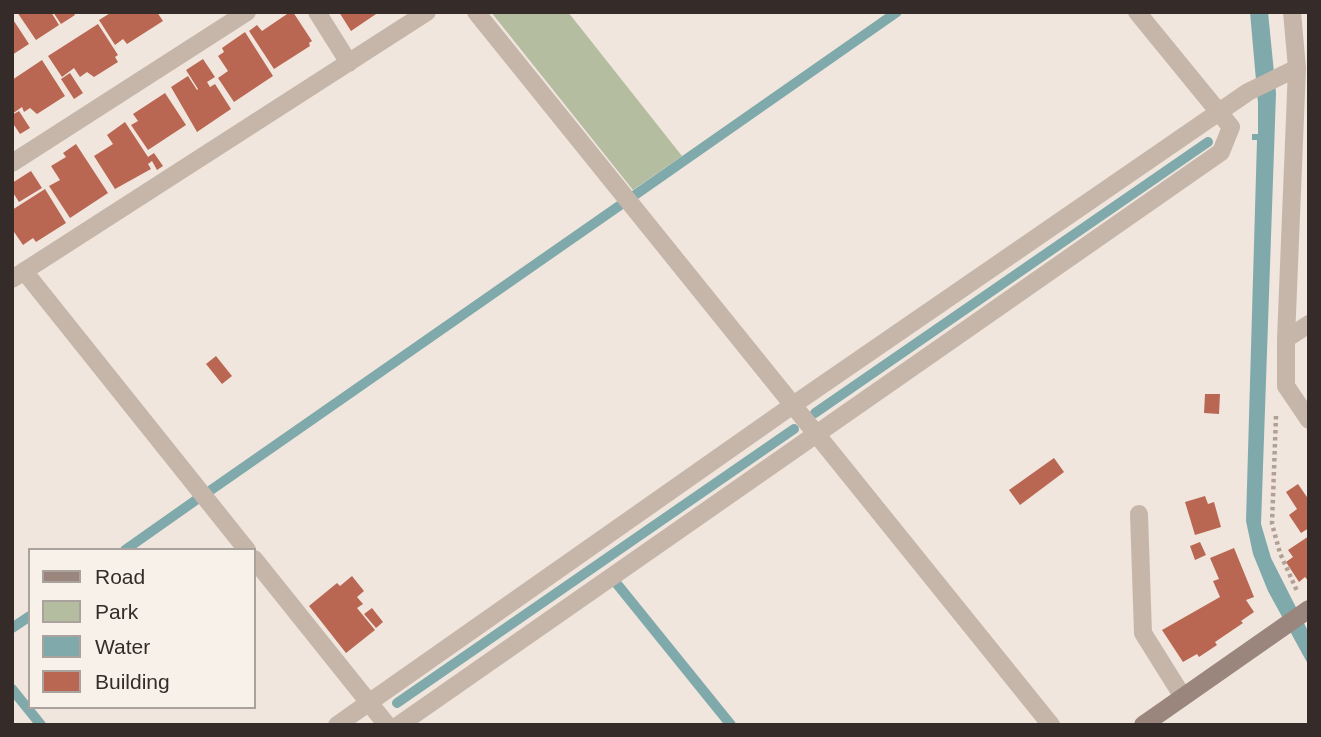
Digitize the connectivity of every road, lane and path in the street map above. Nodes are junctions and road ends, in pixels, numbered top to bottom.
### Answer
1 (247, 12) edge
2 (317, 12) edge
3 (477, 12) edge
4 (1137, 12) edge
5 (1292, 12) edge
6 (424, 13) edge
7 (1296, 62) edge
8 (349, 63) junction
9 (1219, 112) junction
10 (12, 163) edge
11 (17, 273) edge
12 (1309, 324) edge
13 (1286, 339) junction
14 (1286, 386) junction
15 (793, 405) junction
16 (1309, 420) edge
17 (817, 434) junction
18 (1139, 514) dead end
19 (245, 548) edge
20 (256, 562) edge
21 (1307, 610) edge
22 (1183, 697) junction
23 (369, 703) junction
24 (337, 725) edge
25 (387, 725) edge
26 (399, 725) edge
27 (1051, 725) edge
28 (1143, 725) edge

1 - 10 street
2 - 8 street
3 - 15 street
4 - 9 street
5 - 7 street
6 - 8 street
7 - 9 street
7 - 13 street
8 - 11 street
9 - 15 street
9 - 17 street
11 - 19 street
12 - 13 street
13 - 14 street
14 - 16 street
14 - 21 path
15 - 17 street
15 - 23 street
17 - 26 street
17 - 27 street
18 - 22 street
20 - 23 street
21 - 22 street
22 - 28 street
23 - 24 street
23 - 25 street

